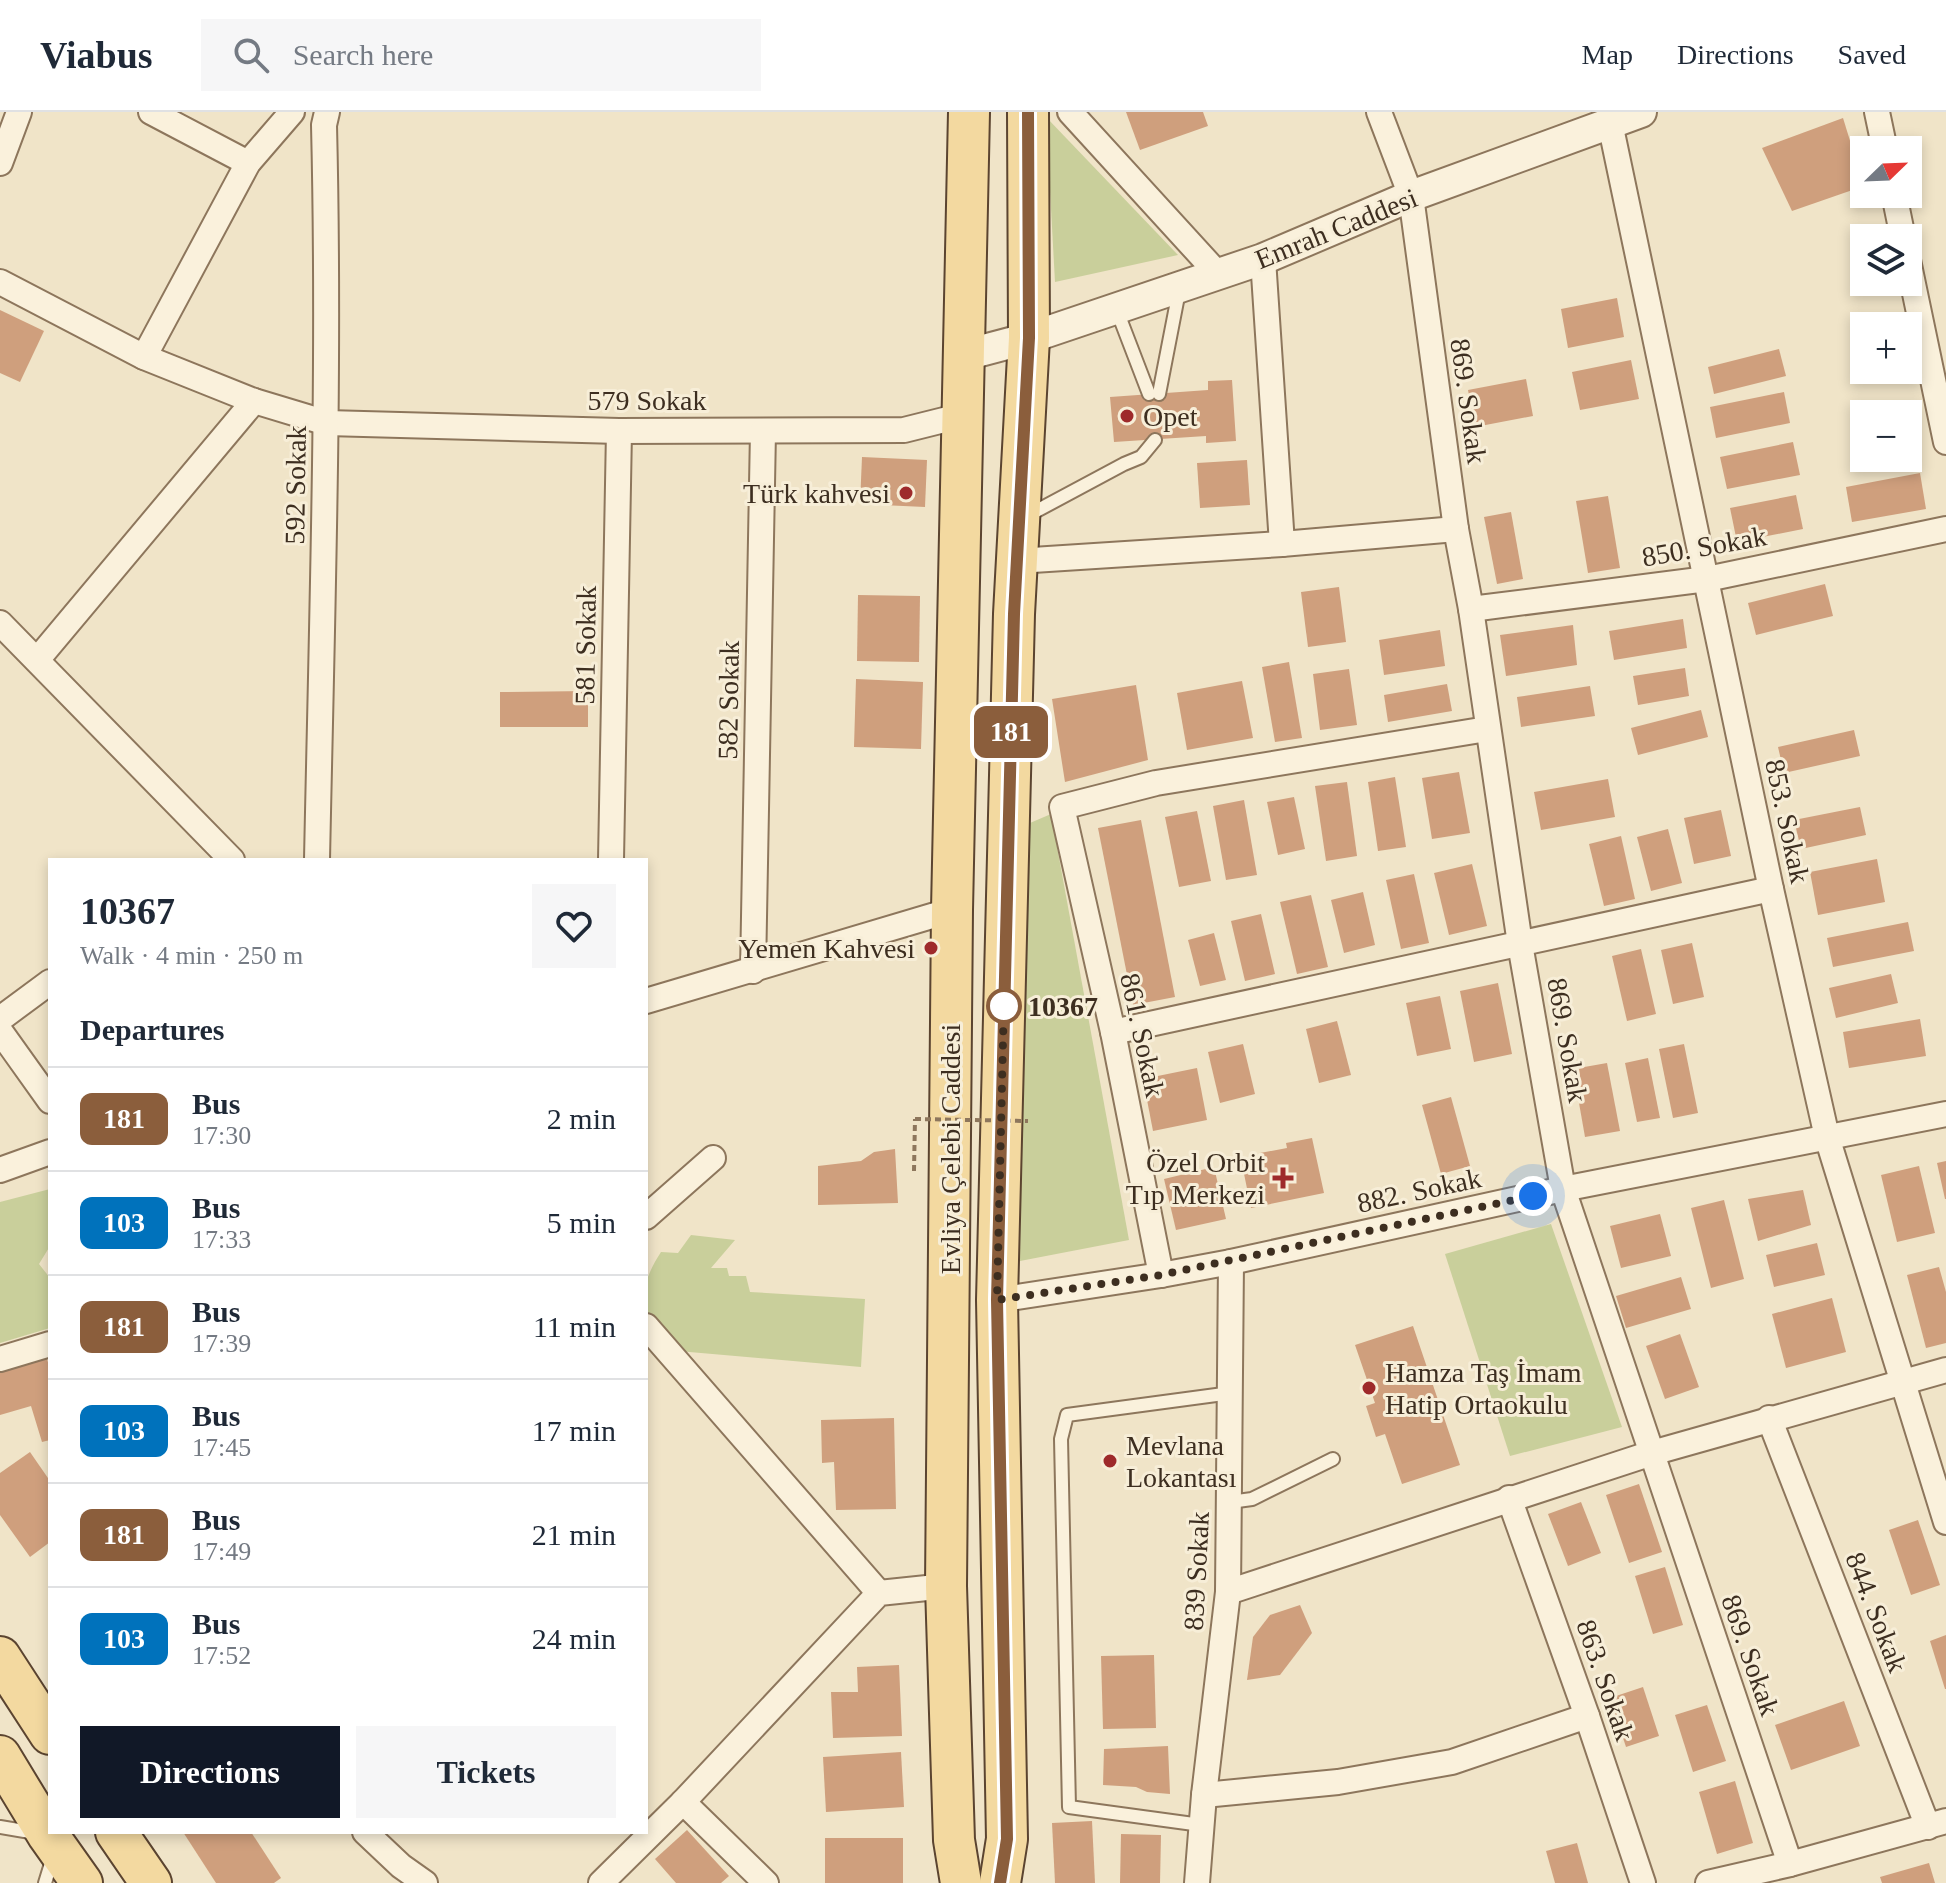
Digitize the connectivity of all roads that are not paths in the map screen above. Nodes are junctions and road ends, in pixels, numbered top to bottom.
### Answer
1 (19, 112) edge
2 (151, 112) edge
3 (292, 112) edge
4 (327, 112) edge
5 (969, 112) edge
6 (1028, 112) edge
7 (1070, 112) edge
8 (1379, 112) edge
9 (1641, 112) edge
10 (1877, 112) edge
11 (1610, 123) junction
12 (1882, 136) edge
13 (0, 163) edge
14 (248, 163) junction
15 (1411, 196) junction
16 (1263, 259) junction
17 (1218, 274) junction
18 (0, 282) edge
19 (1179, 287) junction
20 (1916, 296) edge
21 (1116, 308) junction
22 (1029, 338) junction
23 (965, 355) junction
24 (144, 357) junction
25 (254, 401) junction
26 (964, 415) junction
27 (327, 423) junction
28 (619, 431) junction
29 (763, 431) junction
30 (1155, 440) dead end
31 (1946, 442) edge
32 (1019, 520) junction
33 (1456, 529) junction
34 (1946, 529) edge
35 (1282, 544) junction
36 (1017, 561) junction
37 (1707, 579) junction
38 (1471, 609) junction
39 (0, 623) edge
40 (37, 660) junction
41 (1487, 729) junction
42 (223, 857) edge
43 (317, 858) edge
44 (611, 858) edge
45 (1771, 889) junction
46 (952, 910) junction
47 (1520, 944) junction
48 (753, 971) junction
49 (48, 983) edge
50 (648, 1000) edge
51 (0, 1019) edge
52 (0, 1031) edge
53 (1113, 1032) junction
54 (48, 1098) edge
55 (1946, 1114) edge
56 (1827, 1137) junction
57 (48, 1153) edge
58 (713, 1158) dead end
59 (0, 1170) edge
60 (1563, 1189) junction
61 (648, 1215) edge
62 (1231, 1262) junction
63 (1161, 1275) junction
64 (997, 1300) junction
65 (648, 1328) edge
66 (48, 1345) edge
67 (0, 1359) edge
68 (1946, 1370) edge
69 (1902, 1381) junction
70 (1231, 1393) junction
71 (1769, 1418) junction
72 (1652, 1453) junction
73 (1333, 1459) dead end
74 (1509, 1498) junction
75 (1230, 1502) junction
76 (1946, 1522) edge
77 (946, 1586) junction
78 (1228, 1592) junction
79 (879, 1593) junction
80 (0, 1657) edge
81 (1587, 1716) junction
82 (48, 1731) edge
83 (0, 1756) edge
84 (1204, 1795) junction
85 (683, 1802) junction
86 (1941, 1824) edge
87 (1201, 1825) junction
88 (0, 1827) edge
89 (117, 1834) edge
90 (367, 1834) edge
91 (1007, 1839) junction
92 (954, 1840) junction
93 (50, 1855) edge
94 (1781, 1872) edge
95 (82, 1883) edge
96 (151, 1883) edge
97 (425, 1883) edge
98 (601, 1883) edge
99 (766, 1883) edge
100 (949, 1883) edge
101 (961, 1883) edge
102 (1000, 1883) edge
103 (1015, 1883) edge
104 (1197, 1883) edge
105 (1643, 1883) edge
106 (1708, 1883) edge

1 - 13 street
2 - 14 street
3 - 14 street
4 - 27 street, 592 Sokak
5 - 23 main road
6 - 22 main road, Evliya Çelebi Caddesi
7 - 17 street
8 - 15 street, 869. Sokak
9 - 11 street, Emrah Caddesi
10 - 12 street
11 - 15 street, Emrah Caddesi
11 - 37 street, 853. Sokak
14 - 24 street
15 - 16 street, Emrah Caddesi
15 - 33 street, 869. Sokak
16 - 17 street, Emrah Caddesi
16 - 35 street
17 - 19 street, Emrah Caddesi
18 - 24 street, 579 Sokak
19 - 21 street, Emrah Caddesi
19 - 21 lane
20 - 31 street
21 - 22 street, Emrah Caddesi
22 - 23 street, Emrah Caddesi
22 - 32 main road, Evliya Çelebi Caddesi
23 - 26 main road, Evliya Çelebi Caddesi
24 - 25 street, 579 Sokak
25 - 27 street, 579 Sokak
25 - 40 street
26 - 29 street, 579 Sokak
26 - 46 main road, Evliya Çelebi Caddesi
27 - 28 street, 579 Sokak
27 - 43 street, 592 Sokak
28 - 29 street, 579 Sokak
28 - 44 street, 581 Sokak
29 - 48 street, 582 Sokak
30 - 32 lane
32 - 36 main road, Evliya Çelebi Caddesi
33 - 35 street
33 - 38 street, 869. Sokak
34 - 37 street, 850. Sokak
35 - 36 street
36 - 64 main road, Evliya Çelebi Caddesi
37 - 38 street, 850. Sokak
37 - 45 street, 853. Sokak
38 - 41 street, 869. Sokak
39 - 40 street
40 - 42 street
41 - 47 street, 869. Sokak
41 - 53 street, 861. Sokak
45 - 47 street
45 - 56 street, 853. Sokak
46 - 48 street
46 - 64 main road
46 - 77 main road, Evliya Çelebi Caddesi
47 - 53 street
47 - 60 street, 869. Sokak
48 - 50 street
49 - 51 street
52 - 54 street
53 - 63 street, 861. Sokak
55 - 56 street, 882. Sokak
56 - 60 street, 882. Sokak
56 - 69 street, 853. Sokak
57 - 59 street
58 - 61 street
60 - 62 street, 882. Sokak
60 - 72 street, 869. Sokak
62 - 63 street, 882. Sokak
62 - 70 street, 839 Sokak
63 - 64 street, 882. Sokak
64 - 91 main road, Evliya Çelebi Caddesi
65 - 79 street
66 - 67 street
68 - 69 street
69 - 71 street
69 - 76 street, 853. Sokak
70 - 75 street, 839 Sokak
70 - 87 lane
71 - 72 street
71 - 86 street, 844. Sokak
72 - 74 street
72 - 94 street, 869. Sokak
73 - 75 lane
74 - 78 street
74 - 81 street, 863. Sokak
75 - 78 street, 839 Sokak
77 - 79 street
77 - 92 main road, Evliya Çelebi Caddesi
78 - 84 street, 839 Sokak
79 - 85 street
80 - 82 main road
81 - 84 street
81 - 105 street, 863. Sokak
83 - 93 main road
84 - 87 street, 839 Sokak
85 - 98 street
85 - 99 street
86 - 94 street
87 - 104 street, 839 Sokak
88 - 93 lane
89 - 96 main road
90 - 97 street
91 - 102 main road, Evliya Çelebi Caddesi
91 - 103 main road
92 - 100 main road
92 - 101 main road, Evliya Çelebi Caddesi
93 - 95 main road
94 - 106 street

